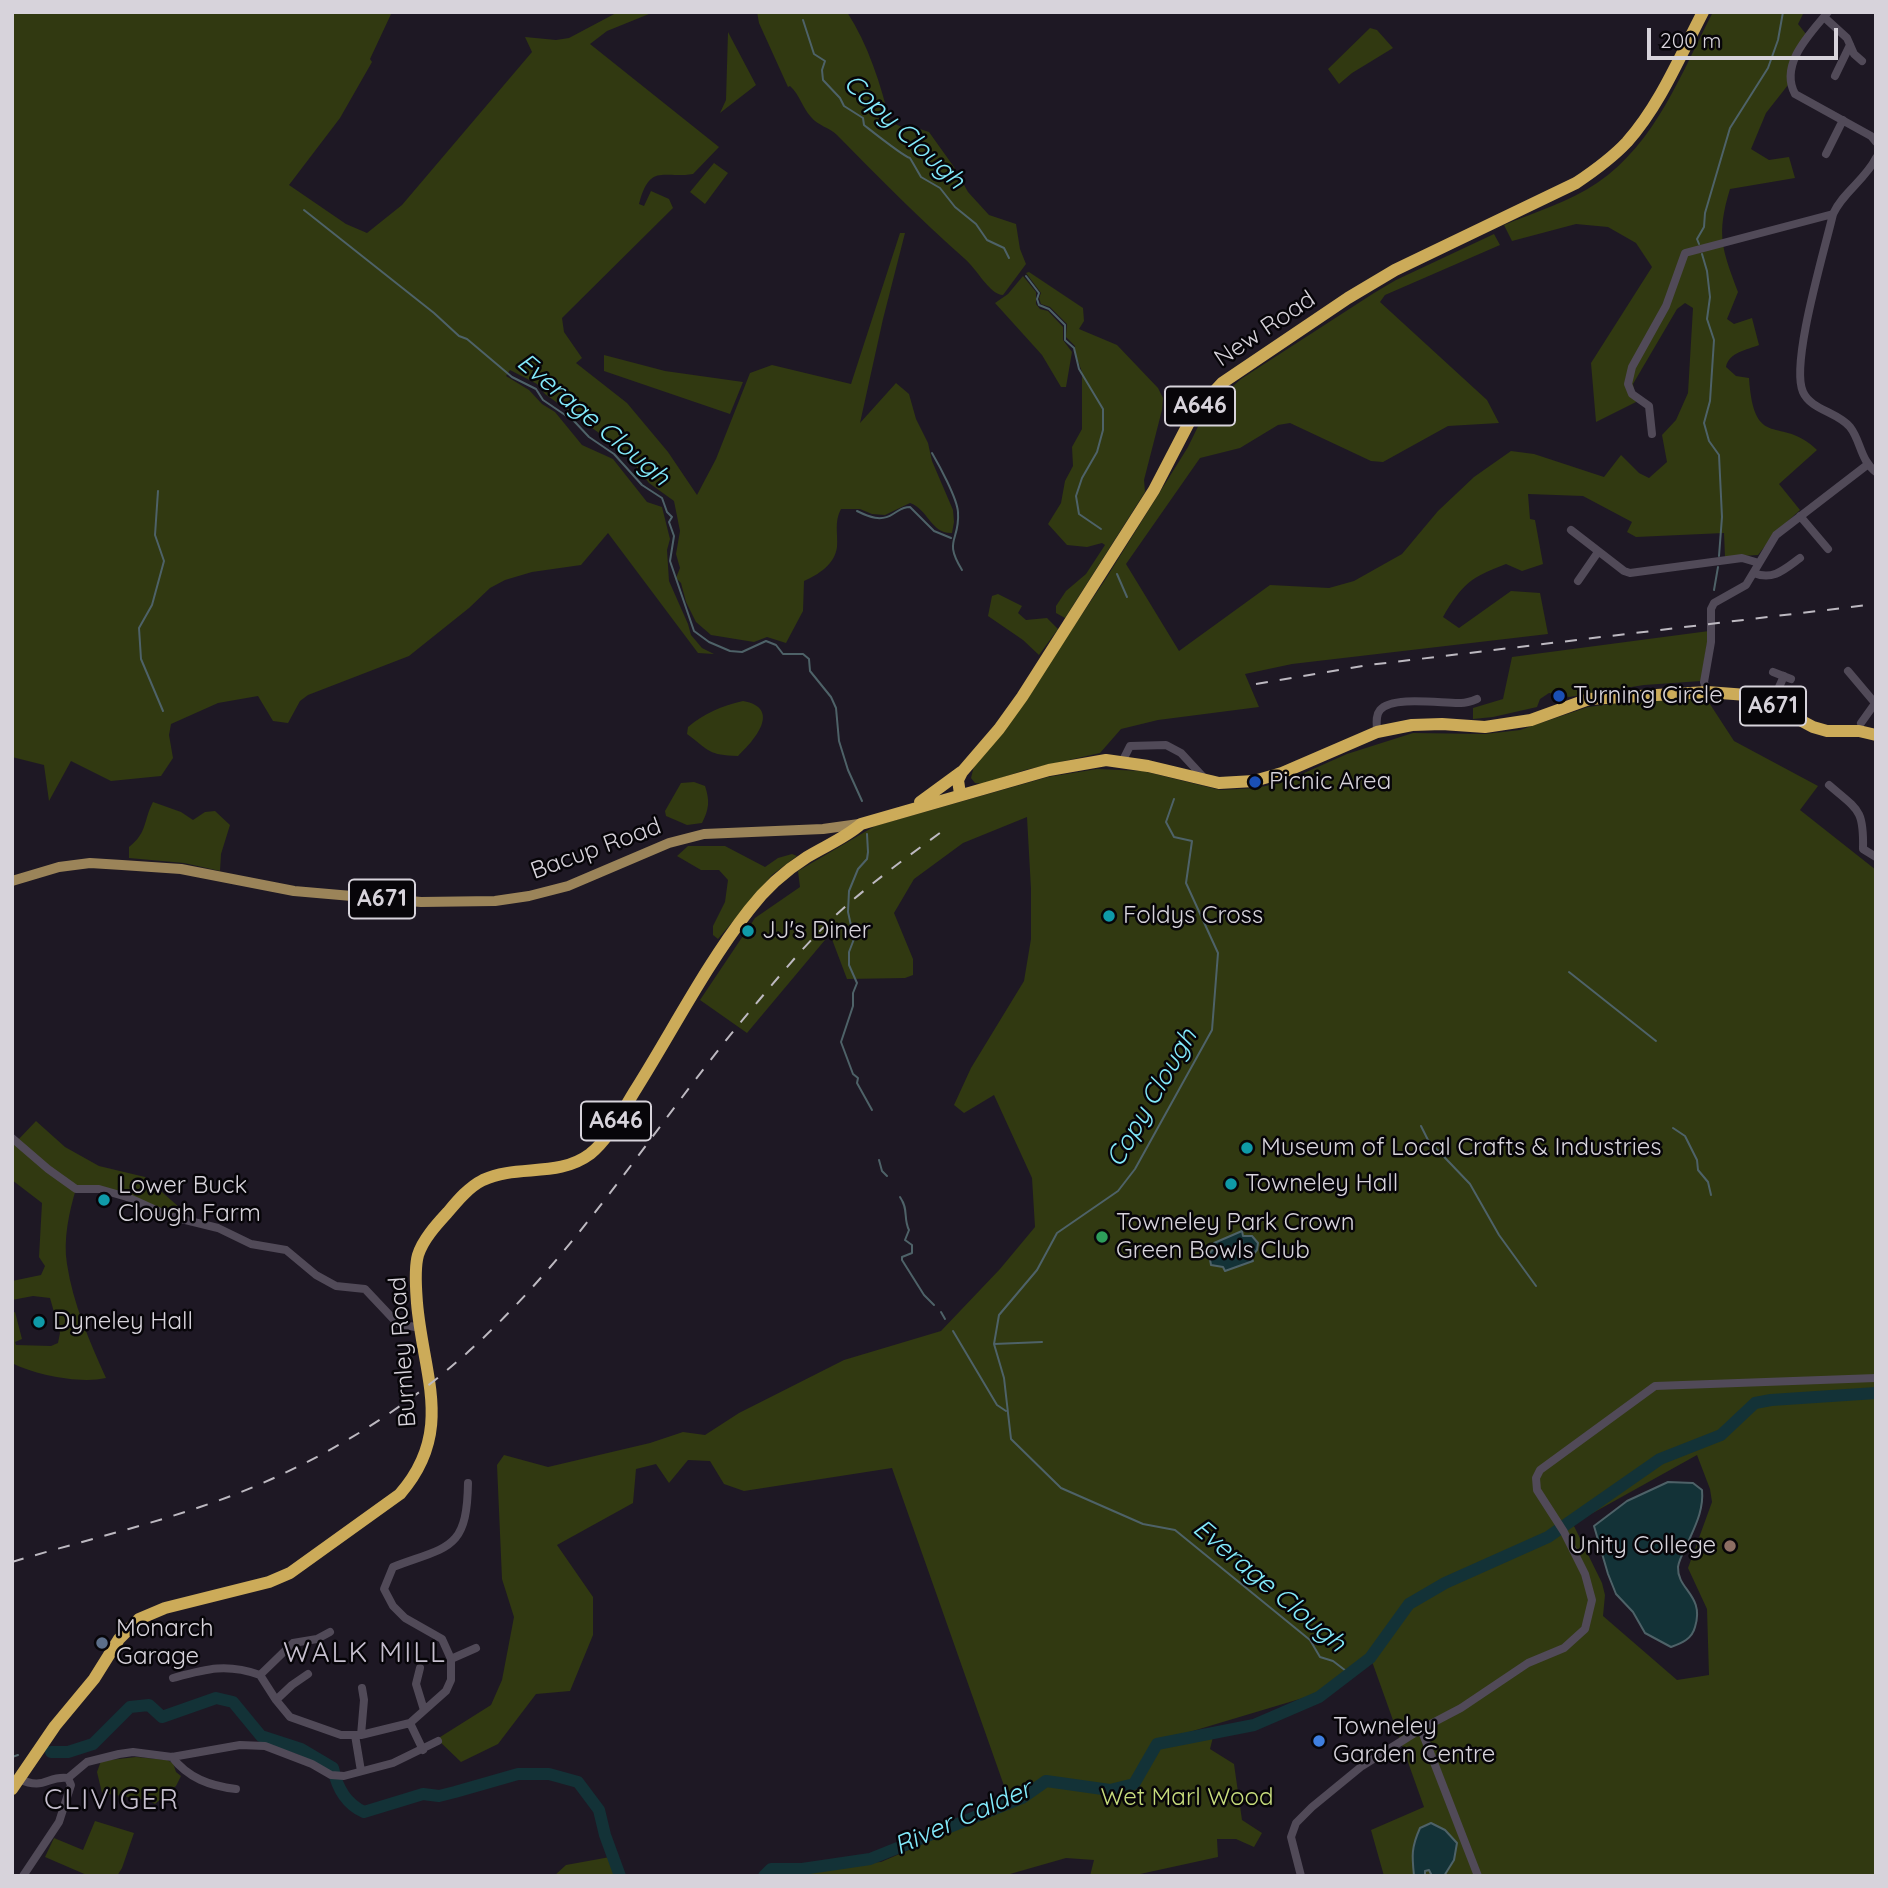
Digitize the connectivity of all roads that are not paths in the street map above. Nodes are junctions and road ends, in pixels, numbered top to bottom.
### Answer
1 (1703, 12) edge
2 (1826, 15) edge
3 (1850, 45) junction
4 (1862, 61) dead end
5 (1835, 76) dead end
6 (1843, 120) junction
7 (1876, 142) edge
8 (1826, 154) dead end
9 (1876, 158) edge
10 (1833, 214) junction
11 (1652, 434) dead end
12 (1867, 465) junction
13 (1876, 472) edge
14 (1800, 516) junction
15 (1570, 530) dead end
16 (1828, 549) dead end
17 (1598, 552) junction
18 (1800, 558) dead end
19 (1759, 563) junction
20 (1754, 573) junction
21 (1578, 581) dead end
22 (1848, 671) dead end
23 (1773, 672) dead end
24 (1707, 692) junction
25 (1477, 699) dead end
26 (1875, 702) edge
27 (1771, 705) junction
28 (1861, 723) dead end
29 (1377, 732) junction
30 (1876, 735) edge
31 (1122, 762) junction
32 (962, 772) junction
33 (1205, 779) junction
34 (1829, 785) dead end
35 (960, 794) junction
36 (911, 808) junction
37 (862, 824) junction
38 (1876, 858) edge
39 (12, 881) edge
40 (12, 1138) edge
41 (421, 1328) junction
42 (1876, 1378) edge
43 (468, 1483) dead end
44 (330, 1632) dead end
45 (477, 1648) dead end
46 (451, 1659) junction
47 (420, 1668) dead end
48 (308, 1674) dead end
49 (260, 1675) junction
50 (173, 1678) dead end
51 (362, 1688) dead end
52 (276, 1700) junction
53 (424, 1710) junction
54 (410, 1723) junction
55 (1421, 1728) junction
56 (358, 1735) junction
57 (438, 1741) dead end
58 (423, 1750) junction
59 (172, 1757) junction
60 (361, 1771) junction
61 (68, 1778) junction
62 (16, 1784) edge
63 (236, 1789) dead end
64 (23, 1876) edge
65 (1301, 1876) edge
66 (1478, 1876) edge

1 - 32 highway, New Road / A646
2 - 3 street
2 - 6 street
3 - 4 street
3 - 5 street
6 - 7 street
6 - 8 street
9 - 10 street
10 - 11 street
10 - 12 street
12 - 13 street
12 - 14 street
14 - 16 street
14 - 19 street
15 - 17 street
17 - 19 street
17 - 21 street
18 - 20 street
19 - 20 street
20 - 24 street
22 - 26 street
23 - 27 street
24 - 27 highway, A671
24 - 29 highway, A671
25 - 29 street
26 - 28 street
27 - 30 highway, A671
29 - 33 highway, A671
31 - 33 highway, A671
31 - 33 street
31 - 35 highway, A671
32 - 35 highway
32 - 36 highway, New Road
34 - 38 street
35 - 36 highway
36 - 37 highway, Burnley Road
37 - 39 main road, Bacup Road / A671
37 - 41 highway, Burnley Road / A646
40 - 41 street
41 - 62 highway, Burnley Road / A646
42 - 55 street
43 - 46 street
44 - 49 street
45 - 46 street
46 - 53 street
47 - 53 street
48 - 52 street
49 - 50 street
49 - 52 street
51 - 56 street
52 - 56 street
53 - 54 street
54 - 56 street
54 - 58 street
55 - 65 street
55 - 66 street
56 - 60 street
57 - 58 street
58 - 60 street
59 - 60 street
59 - 61 street
59 - 63 street
61 - 62 street
61 - 64 street

